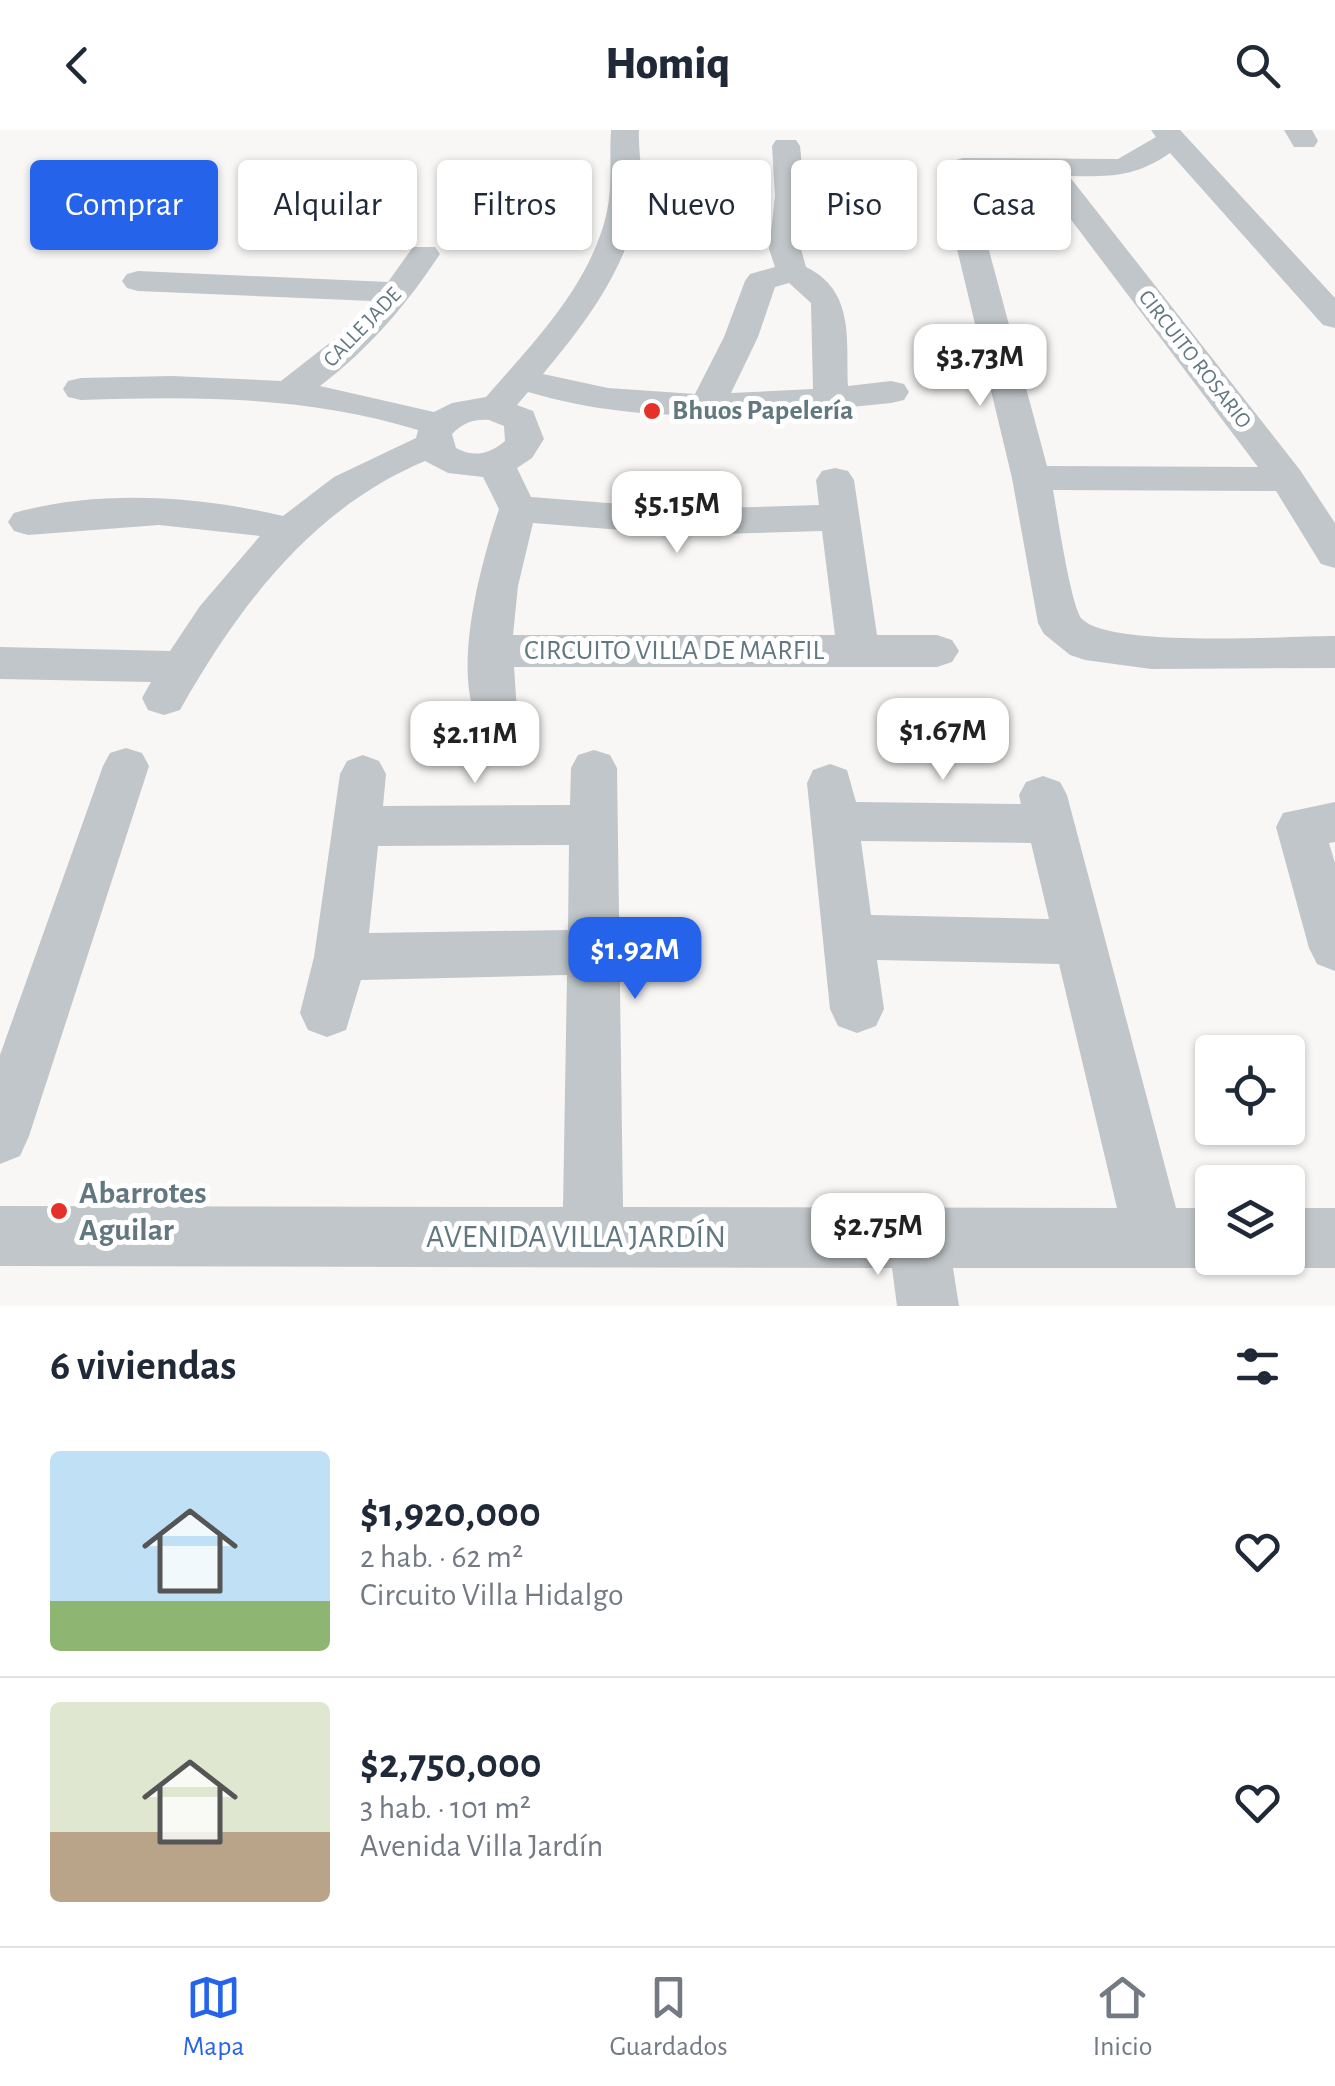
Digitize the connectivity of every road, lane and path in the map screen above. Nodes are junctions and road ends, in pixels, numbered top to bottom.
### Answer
1 (626, 130) edge
2 (1177, 133) edge
3 (786, 146) dead end
4 (1071, 168) edge
5 (1071, 199) edge
6 (974, 250) edge
7 (424, 254) dead end
8 (792, 272) junction
9 (138, 281) dead end
10 (1335, 285) edge
11 (399, 292) junction
12 (1335, 318) edge
13 (520, 378) junction
14 (81, 390) dead end
15 (290, 390) junction
16 (891, 392) dead end
17 (831, 398) junction
18 (708, 403) junction
19 (495, 409) junction
20 (436, 435) junction
21 (494, 464) junction
22 (1032, 478) junction
23 (1287, 479) junction
24 (518, 509) junction
25 (28, 522) dead end
26 (288, 530) junction
27 (1335, 554) edge
28 (937, 650) dead end
29 (489, 651) junction
30 (858, 651) junction
31 (1335, 652) edge
32 (0, 662) edge
33 (495, 711) dead end
34 (126, 766) dead end
35 (594, 768) dead end
36 (362, 774) dead end
37 (1335, 822) edge
38 (594, 824) junction
39 (357, 826) junction
40 (848, 937) junction
41 (1080, 942) junction
42 (1335, 948) edge
43 (594, 952) junction
44 (340, 957) junction
45 (857, 1009) dead end
46 (327, 1013) dead end
47 (10, 1076) edge
48 (0, 1136) edge
49 (0, 1236) edge
50 (593, 1237) junction
51 (919, 1238) junction
52 (1154, 1238) junction
53 (1195, 1238) edge
54 (1305, 1238) edge
55 (1335, 1238) edge
56 (928, 1306) edge

1 - 13 street
2 - 4 street
2 - 10 street
2 - 12 street
3 - 8 street
5 - 23 street, CIRCUITO ROSARIO
6 - 22 street
7 - 11 street, CALLE JADE
8 - 17 street
8 - 18 street
9 - 11 street
11 - 15 street, CALLE JADE
13 - 18 street
13 - 19 street
14 - 15 street
15 - 20 street
16 - 17 street
17 - 18 street
19 - 20 street
19 - 21 street
20 - 21 street
20 - 26 street
21 - 24 street
22 - 23 street
22 - 31 street
23 - 27 street, CIRCUITO ROSARIO
24 - 29 street, CIRCUITO VILLA DE MARFIL
24 - 30 street, CIRCUITO VILLA DE MARFIL
25 - 26 street
26 - 32 street
28 - 30 street, CIRCUITO VILLA DE MARFIL
29 - 30 street, CIRCUITO VILLA DE MARFIL
29 - 33 street, CIRCUITO VILLA DE MARFIL
34 - 47 street
35 - 38 street
36 - 39 street
37 - 42 street
38 - 39 street
38 - 43 street
39 - 44 street
40 - 41 street
40 - 41 street
40 - 45 street
41 - 52 street
43 - 44 street
43 - 50 street
44 - 46 street
47 - 48 street
49 - 50 street, AVENIDA VILLA JARDÍN
50 - 51 street, AVENIDA VILLA JARDÍN
51 - 52 street, AVENIDA VILLA JARDÍN
51 - 56 street
52 - 53 street, AVENIDA VILLA JARDÍN
54 - 55 street

